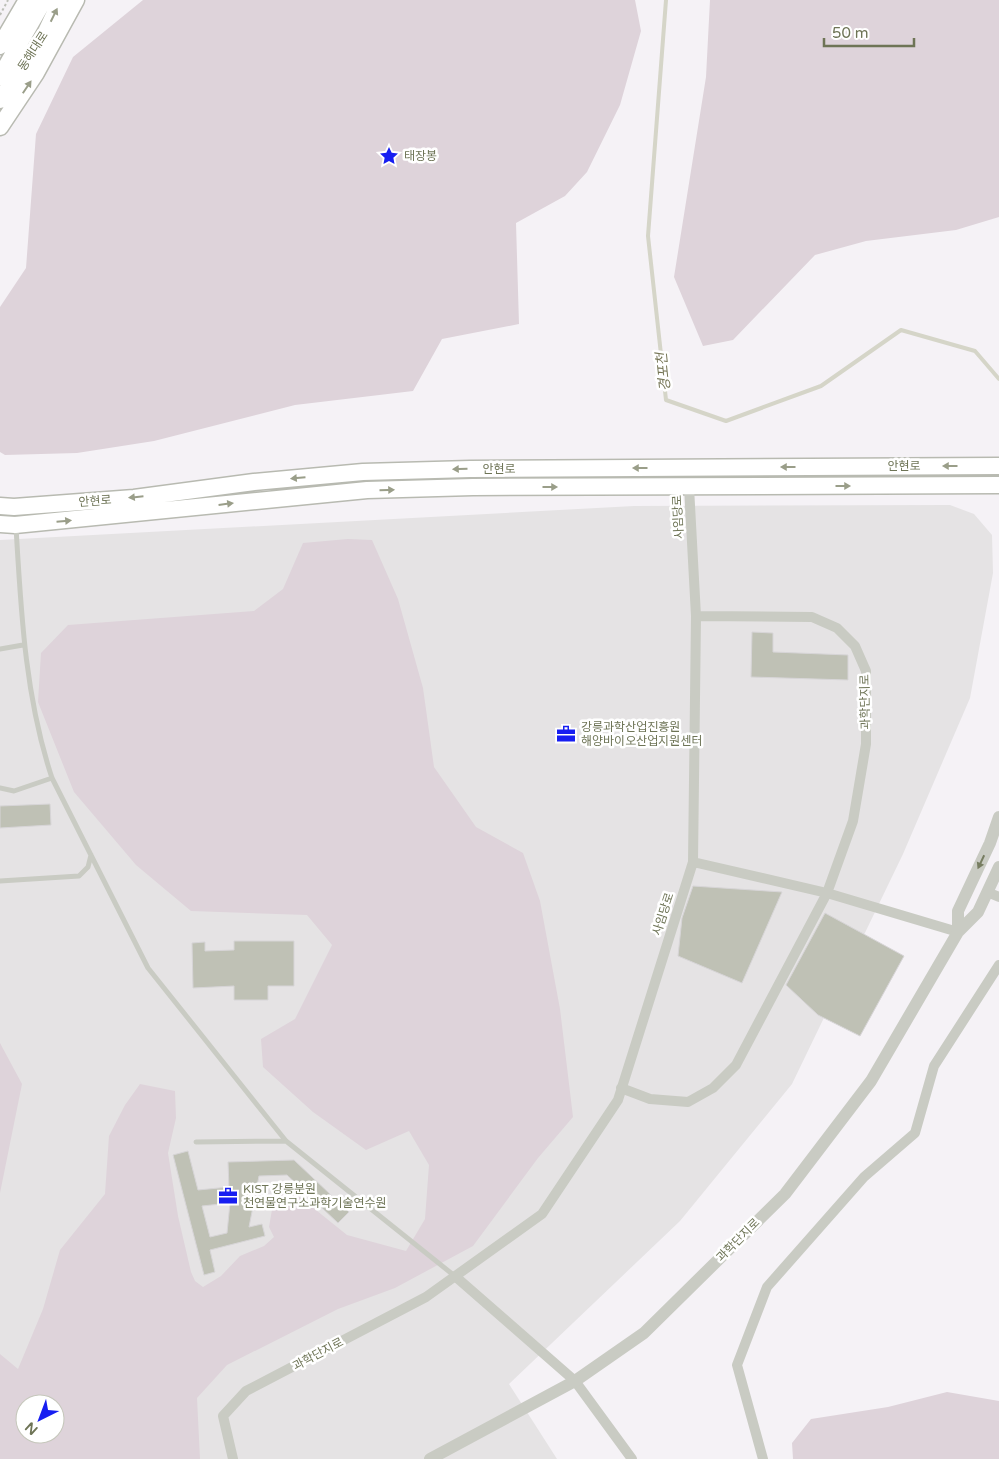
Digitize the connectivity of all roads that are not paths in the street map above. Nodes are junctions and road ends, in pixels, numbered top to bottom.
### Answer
1 (27, 0) edge
2 (44, 0) edge
3 (61, 0) edge
4 (76, 0) edge
5 (0, 46) edge
6 (0, 77) edge
7 (0, 100) edge
8 (0, 127) edge
9 (999, 466) edge
10 (689, 468) junction
11 (999, 485) edge
12 (689, 487) junction
13 (7, 506) edge
14 (8, 524) edge
15 (696, 616) junction
16 (23, 645) junction
17 (0, 649) edge
18 (52, 778) junction
19 (0, 788) edge
20 (999, 817) edge
21 (91, 855) junction
22 (693, 862) junction
23 (999, 866) edge
24 (0, 881) edge
25 (827, 893) junction
26 (993, 894) edge
27 (958, 932) junction
28 (999, 965) edge
29 (621, 1088) junction
30 (286, 1141) junction
31 (196, 1142) dead end
32 (456, 1277) junction
33 (575, 1381) junction
34 (233, 1459) edge
35 (430, 1459) edge
36 (632, 1459) edge
37 (762, 1459) edge

1 - 5 highway
2 - 6 highway, 동해대로
7 -> 3 highway, 동해대로
8 -> 4 highway
9 -> 10 highway, 안현로
10 - 12 highway
10 -> 13 highway, 안현로
12 -> 11 highway, 안현로
14 -> 12 highway, 안현로
12 - 15 street, 사임당로
13 - 14 street
14 - 16 lane
15 - 22 street, 사임당로
15 - 25 street, 과학단지로
16 - 17 lane
16 - 18 lane
18 - 19 lane
18 - 21 lane
20 -> 27 street, 과학단지로
21 - 24 lane
21 - 30 lane
22 - 25 street
22 - 29 street, 사임당로
23 - 26 street, 과학단지로
25 - 27 street
25 - 29 street, 과학단지로
26 - 27 street, 과학단지로
27 - 33 street, 과학단지로
28 - 37 street
29 - 32 street, 사임당로
30 - 31 lane
30 - 32 lane
32 - 33 street
32 - 34 street, 과학단지로
33 - 35 street, 과학단지로
33 - 36 street

